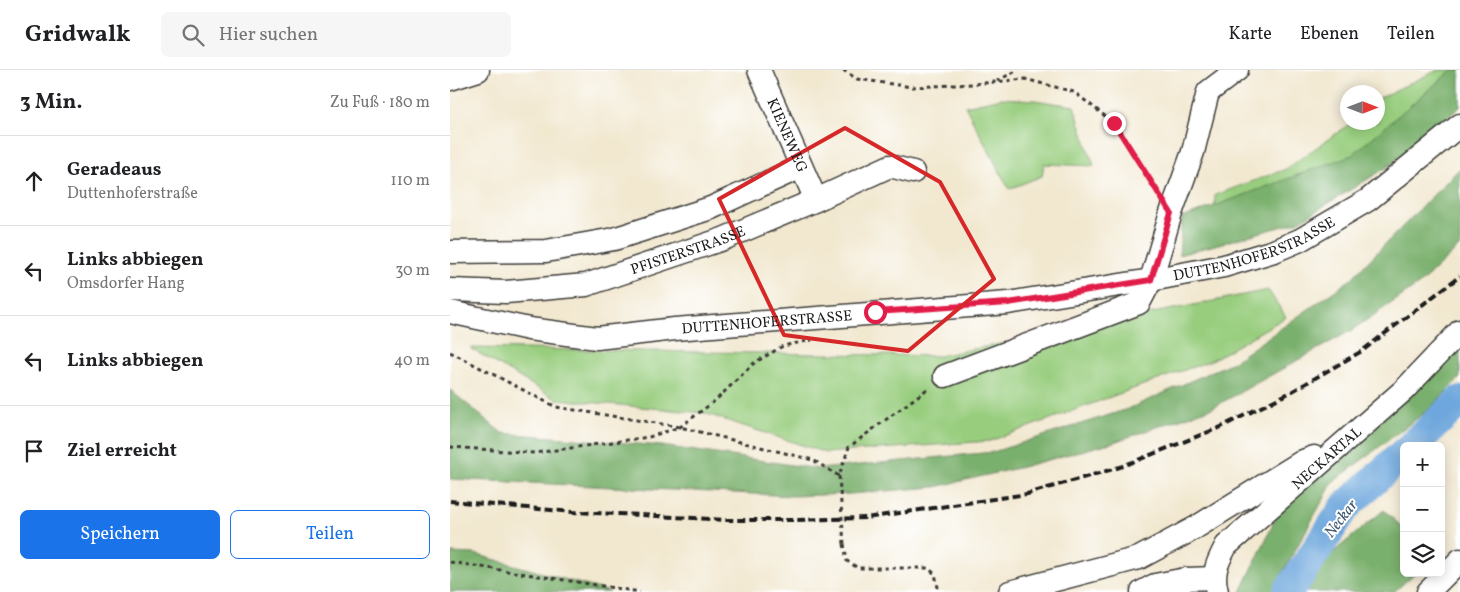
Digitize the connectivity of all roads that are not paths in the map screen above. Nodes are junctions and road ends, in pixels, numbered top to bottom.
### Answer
1 (478, 70) edge
2 (759, 70) edge
3 (1218, 70) edge
4 (1237, 70) edge
5 (450, 79) edge
6 (1208, 92) junction
7 (1460, 124) edge
8 (801, 167) junction
9 (913, 172) dead end
10 (816, 200) junction
11 (450, 252) edge
12 (1151, 280) junction
13 (450, 290) edge
14 (450, 312) edge
15 (1460, 331) edge
16 (945, 376) road end
17 (1336, 449) junction
18 (1460, 560) edge
19 (1179, 585) edge
20 (1215, 585) edge
21 (1010, 592) edge
22 (1142, 592) edge
23 (1428, 592) edge

1 - 5 street
2 - 8 street, KIENEWEG
3 - 6 street
4 - 6 street
6 - 12 street
7 - 12 street, DUTTENHOFERSTRASSE
8 - 10 street, KIENEWEG
8 - 11 street
9 - 10 street, PFISTERSTRASSE
10 - 13 street, PFISTERSTRASSE
12 - 14 street, DUTTENHOFERSTRASSE
12 - 16 street
15 - 17 street, NECKARTAL
17 - 20 street, NECKARTAL
17 - 21 street
18 - 23 street
19 - 20 street
19 - 22 street

